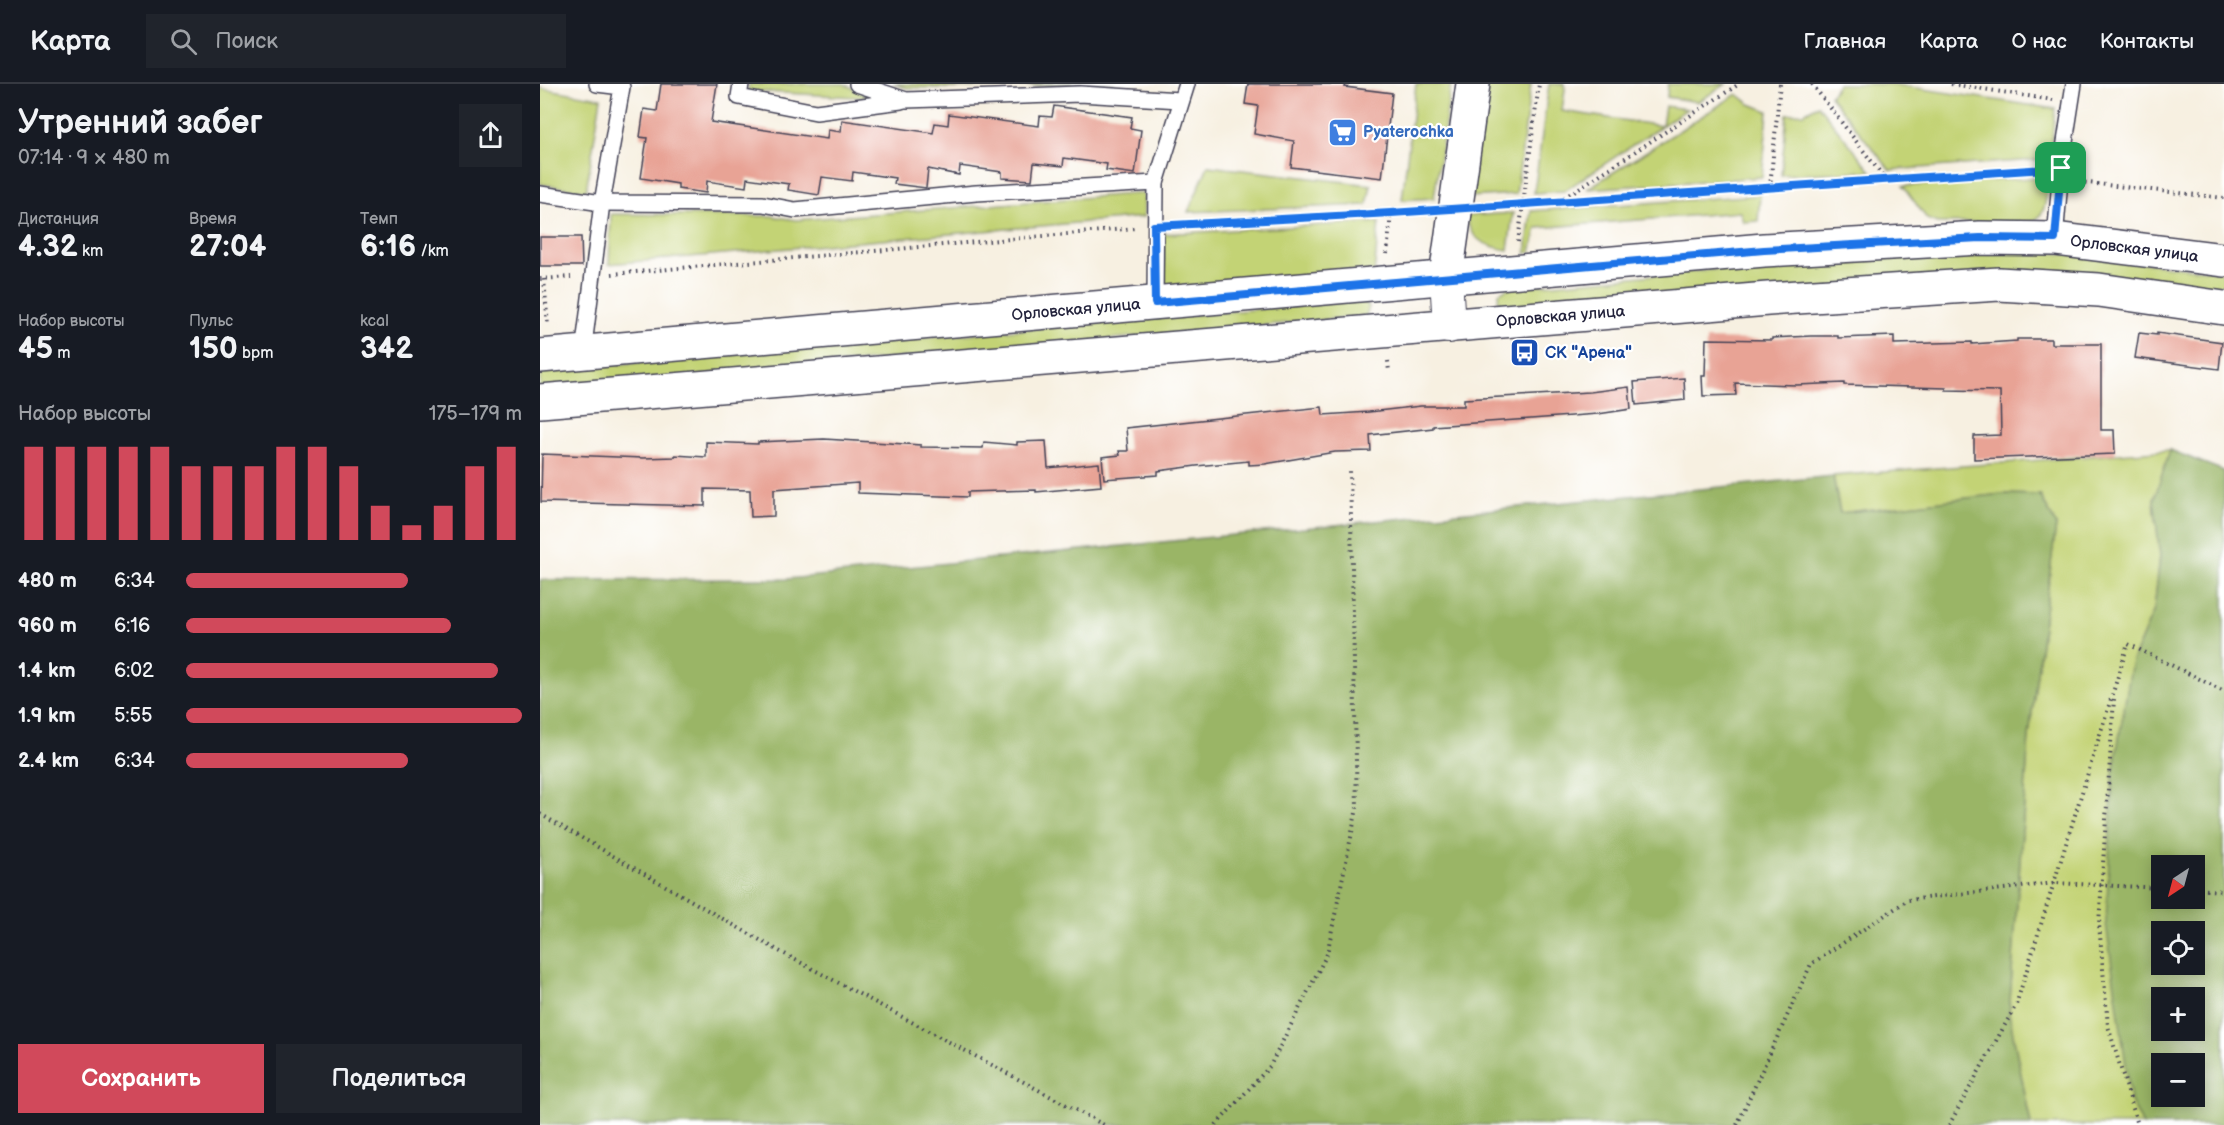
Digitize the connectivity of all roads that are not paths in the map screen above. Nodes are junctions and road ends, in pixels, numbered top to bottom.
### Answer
1 (597, 84) edge
2 (741, 84) edge
3 (857, 84) edge
4 (1187, 84) edge
5 (1473, 84) edge
6 (2074, 84) edge
7 (1180, 99) junction
8 (906, 100) junction
9 (1156, 183) junction
10 (540, 194) edge
11 (602, 203) junction
12 (2055, 239) junction
13 (2224, 260) edge
14 (1446, 277) junction
15 (1155, 303) junction
16 (2224, 308) edge
17 (1449, 327) junction
18 (584, 353) junction
19 (540, 356) edge
20 (540, 401) edge

1 - 11 lane
2 - 8 lane
3 - 8 lane
4 - 7 lane
5 - 14 street
6 - 12 lane
7 - 8 lane
7 - 9 lane
9 - 11 lane
9 - 15 lane
10 - 11 lane
11 - 18 lane
12 - 13 street, Орловская улица
12 - 14 street, Орловская улица
14 - 15 street, Орловская улица
14 - 17 street
15 - 18 street, Орловская улица
16 - 17 street, Орловская улица
17 - 20 street, Орловская улица
18 - 19 street, Орловская улица

